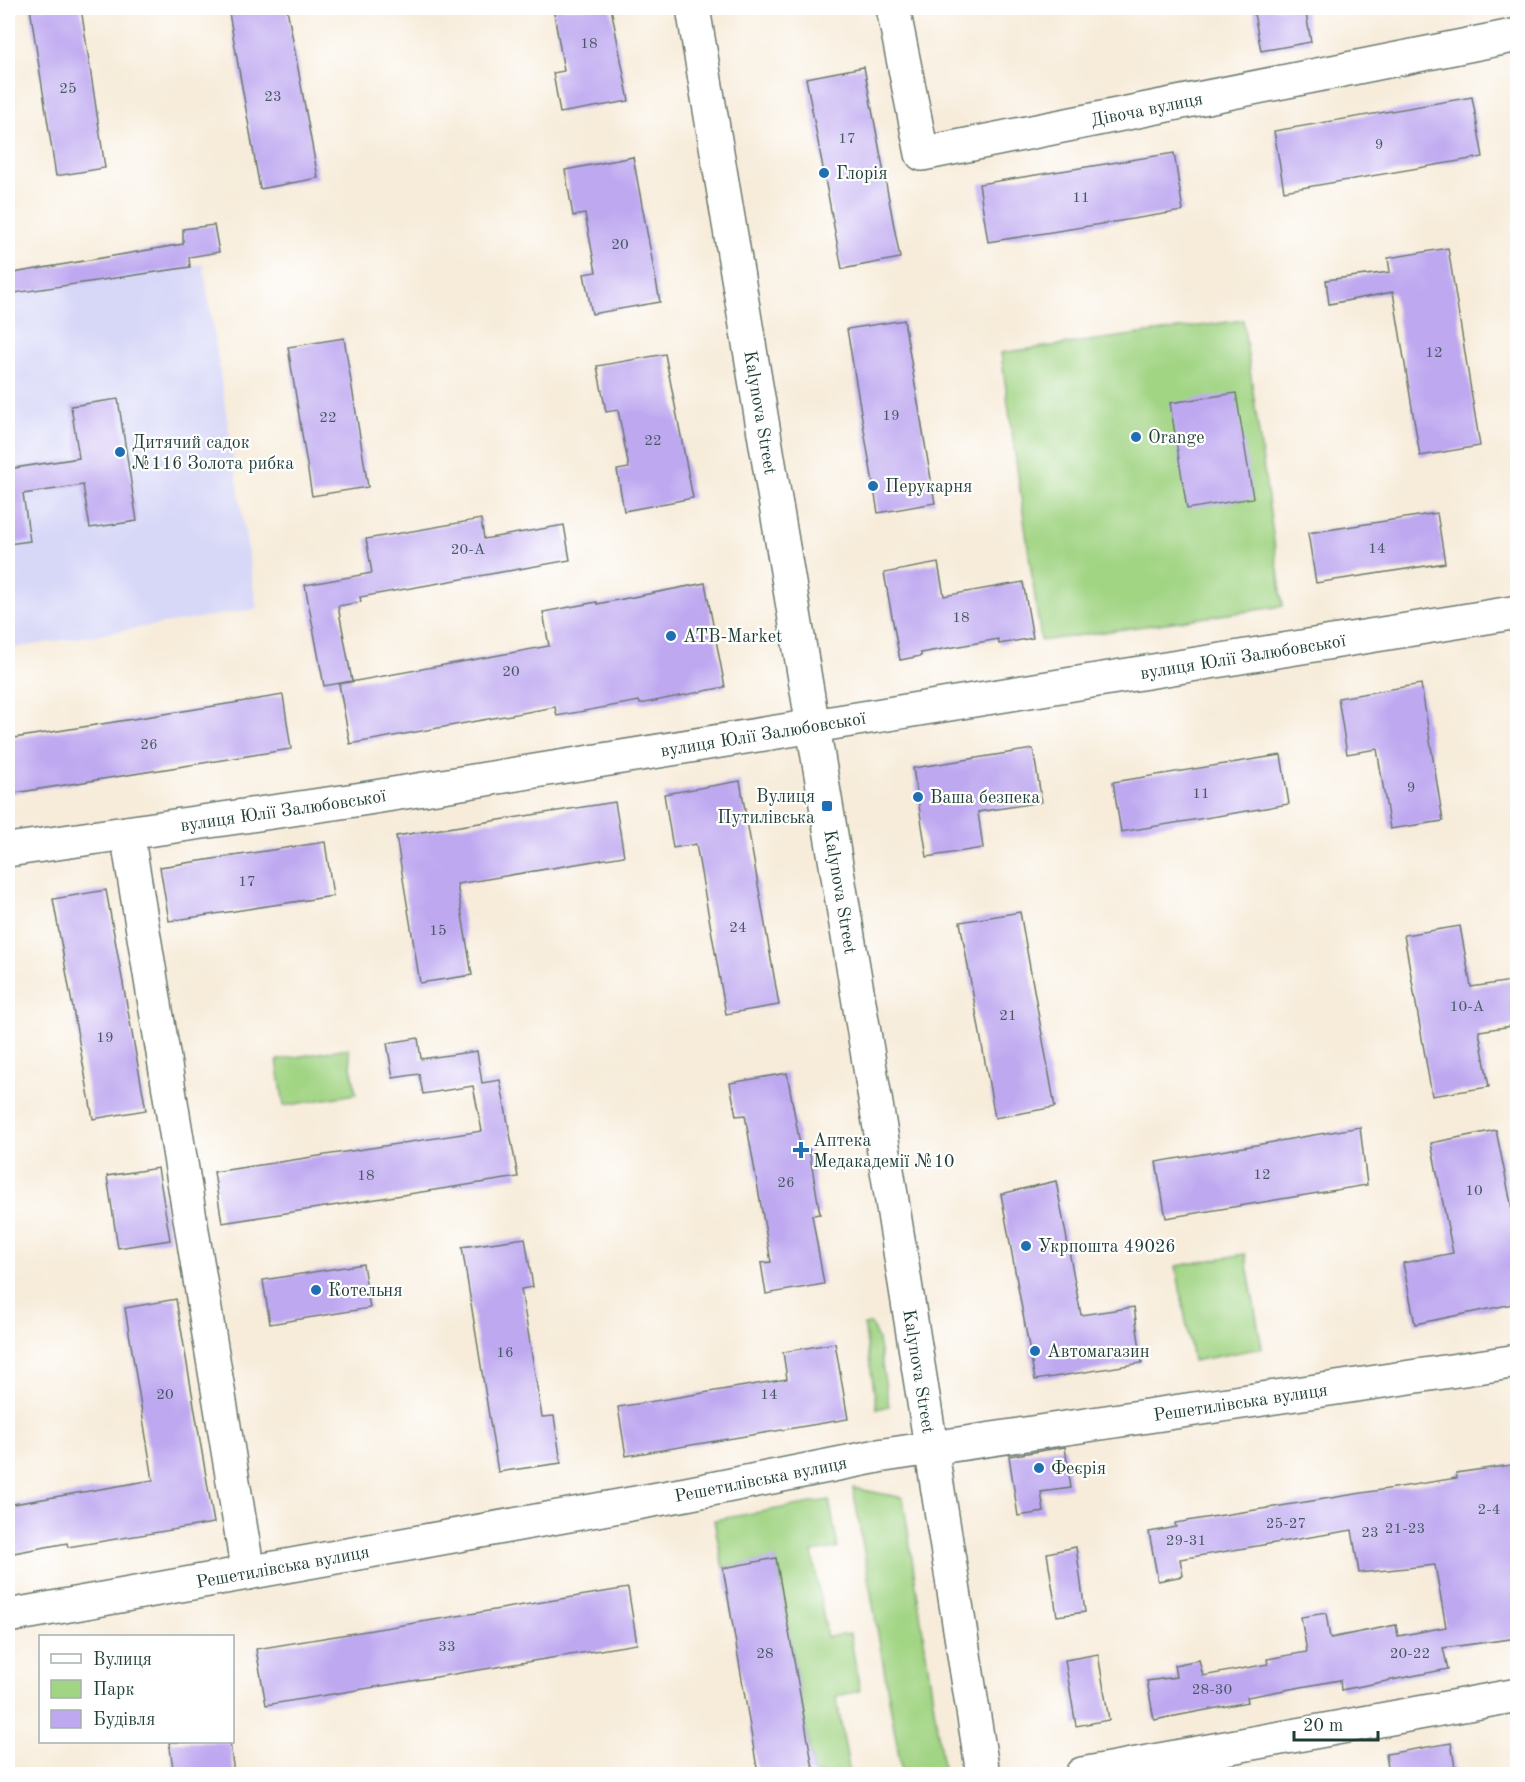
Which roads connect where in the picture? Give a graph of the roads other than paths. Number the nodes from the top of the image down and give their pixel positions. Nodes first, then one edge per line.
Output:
1 (693, 8) edge
2 (893, 8) edge
3 (1518, 35) edge
4 (1518, 612) edge
5 (813, 726) junction
6 (127, 833) junction
7 (8, 850) edge
8 (1518, 1361) edge
9 (932, 1447) junction
10 (248, 1573) junction
11 (8, 1616) edge
12 (1518, 1695) edge
13 (983, 1774) edge
14 (1082, 1774) edge

1 - 5 street, Kalynova Street
2 - 3 street, Дівоча вулиця
4 - 5 street, вулиця Юлії Залюбовської
5 - 6 street, вулиця Юлії Залюбовської
5 - 9 street, Kalynova Street
6 - 7 street, вулиця Юлії Залюбовської
6 - 10 street
8 - 9 street, Решетилівська вулиця
9 - 10 street, Решетилівська вулиця
9 - 13 street, Kalynova Street
10 - 11 street, Решетилівська вулиця
12 - 14 street

